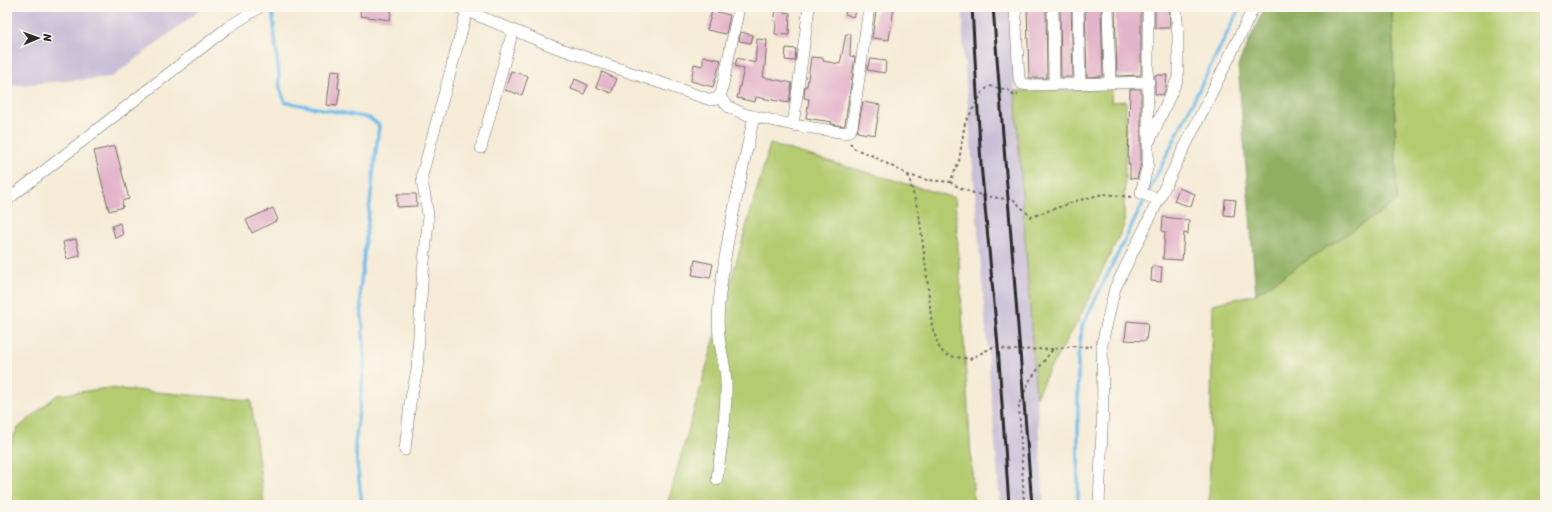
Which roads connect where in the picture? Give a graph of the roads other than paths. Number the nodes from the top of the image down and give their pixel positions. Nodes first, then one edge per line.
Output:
1 (260, 7) edge
2 (739, 7) edge
3 (809, 7) edge
4 (869, 7) edge
5 (1015, 7) edge
6 (1053, 7) edge
7 (1078, 7) edge
8 (1108, 7) edge
9 (1148, 7) edge
10 (1176, 7) edge
11 (1254, 7) edge
12 (462, 9) edge
13 (513, 30) junction
14 (1149, 82) junction
15 (1080, 83) junction
16 (1110, 83) junction
17 (1054, 84) junction
18 (718, 97) junction
19 (754, 116) junction
20 (793, 125) junction
21 (1148, 144) junction
22 (481, 148) dead end
23 (7, 200) edge
24 (1159, 200) junction
25 (405, 450) dead end
26 (717, 479) dead end
27 (1099, 505) edge

1 - 23 street
2 - 18 street
3 - 20 street
4 - 20 street
5 - 17 street
6 - 17 street
7 - 15 street
8 - 16 street
9 - 14 street
10 - 21 street
11 - 24 street
12 - 13 street
12 - 25 street
13 - 18 street
13 - 22 street
14 - 16 street
14 - 21 street
15 - 16 street
15 - 17 street
18 - 19 street
19 - 20 street
19 - 26 street
21 - 24 street
24 - 27 street

